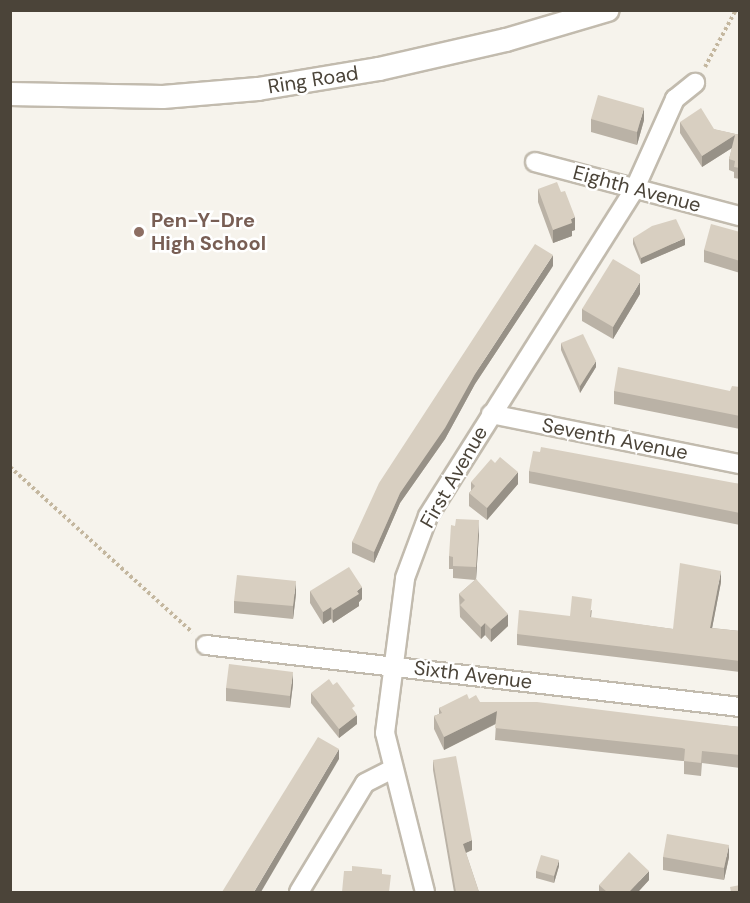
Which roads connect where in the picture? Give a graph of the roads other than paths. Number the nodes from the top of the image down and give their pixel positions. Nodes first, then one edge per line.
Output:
1 (608, 10) edge
2 (695, 83) road end
3 (10, 94) edge
4 (535, 162) dead end
5 (635, 189) junction
6 (740, 216) edge
7 (491, 414) junction
8 (740, 464) edge
9 (206, 645) road end
10 (392, 666) junction
11 (740, 707) edge
12 (393, 768) junction
13 (299, 892) edge
14 (425, 892) edge

1 - 3 street, Ring Road
2 - 5 street, First Avenue
4 - 5 street, Eighth Avenue
5 - 6 street, Eighth Avenue
5 - 7 street, First Avenue
7 - 8 street, Seventh Avenue
7 - 10 street, First Avenue
9 - 10 street, Sixth Avenue
10 - 11 street, Sixth Avenue
10 - 12 street, First Avenue
12 - 13 street
12 - 14 street, First Avenue

